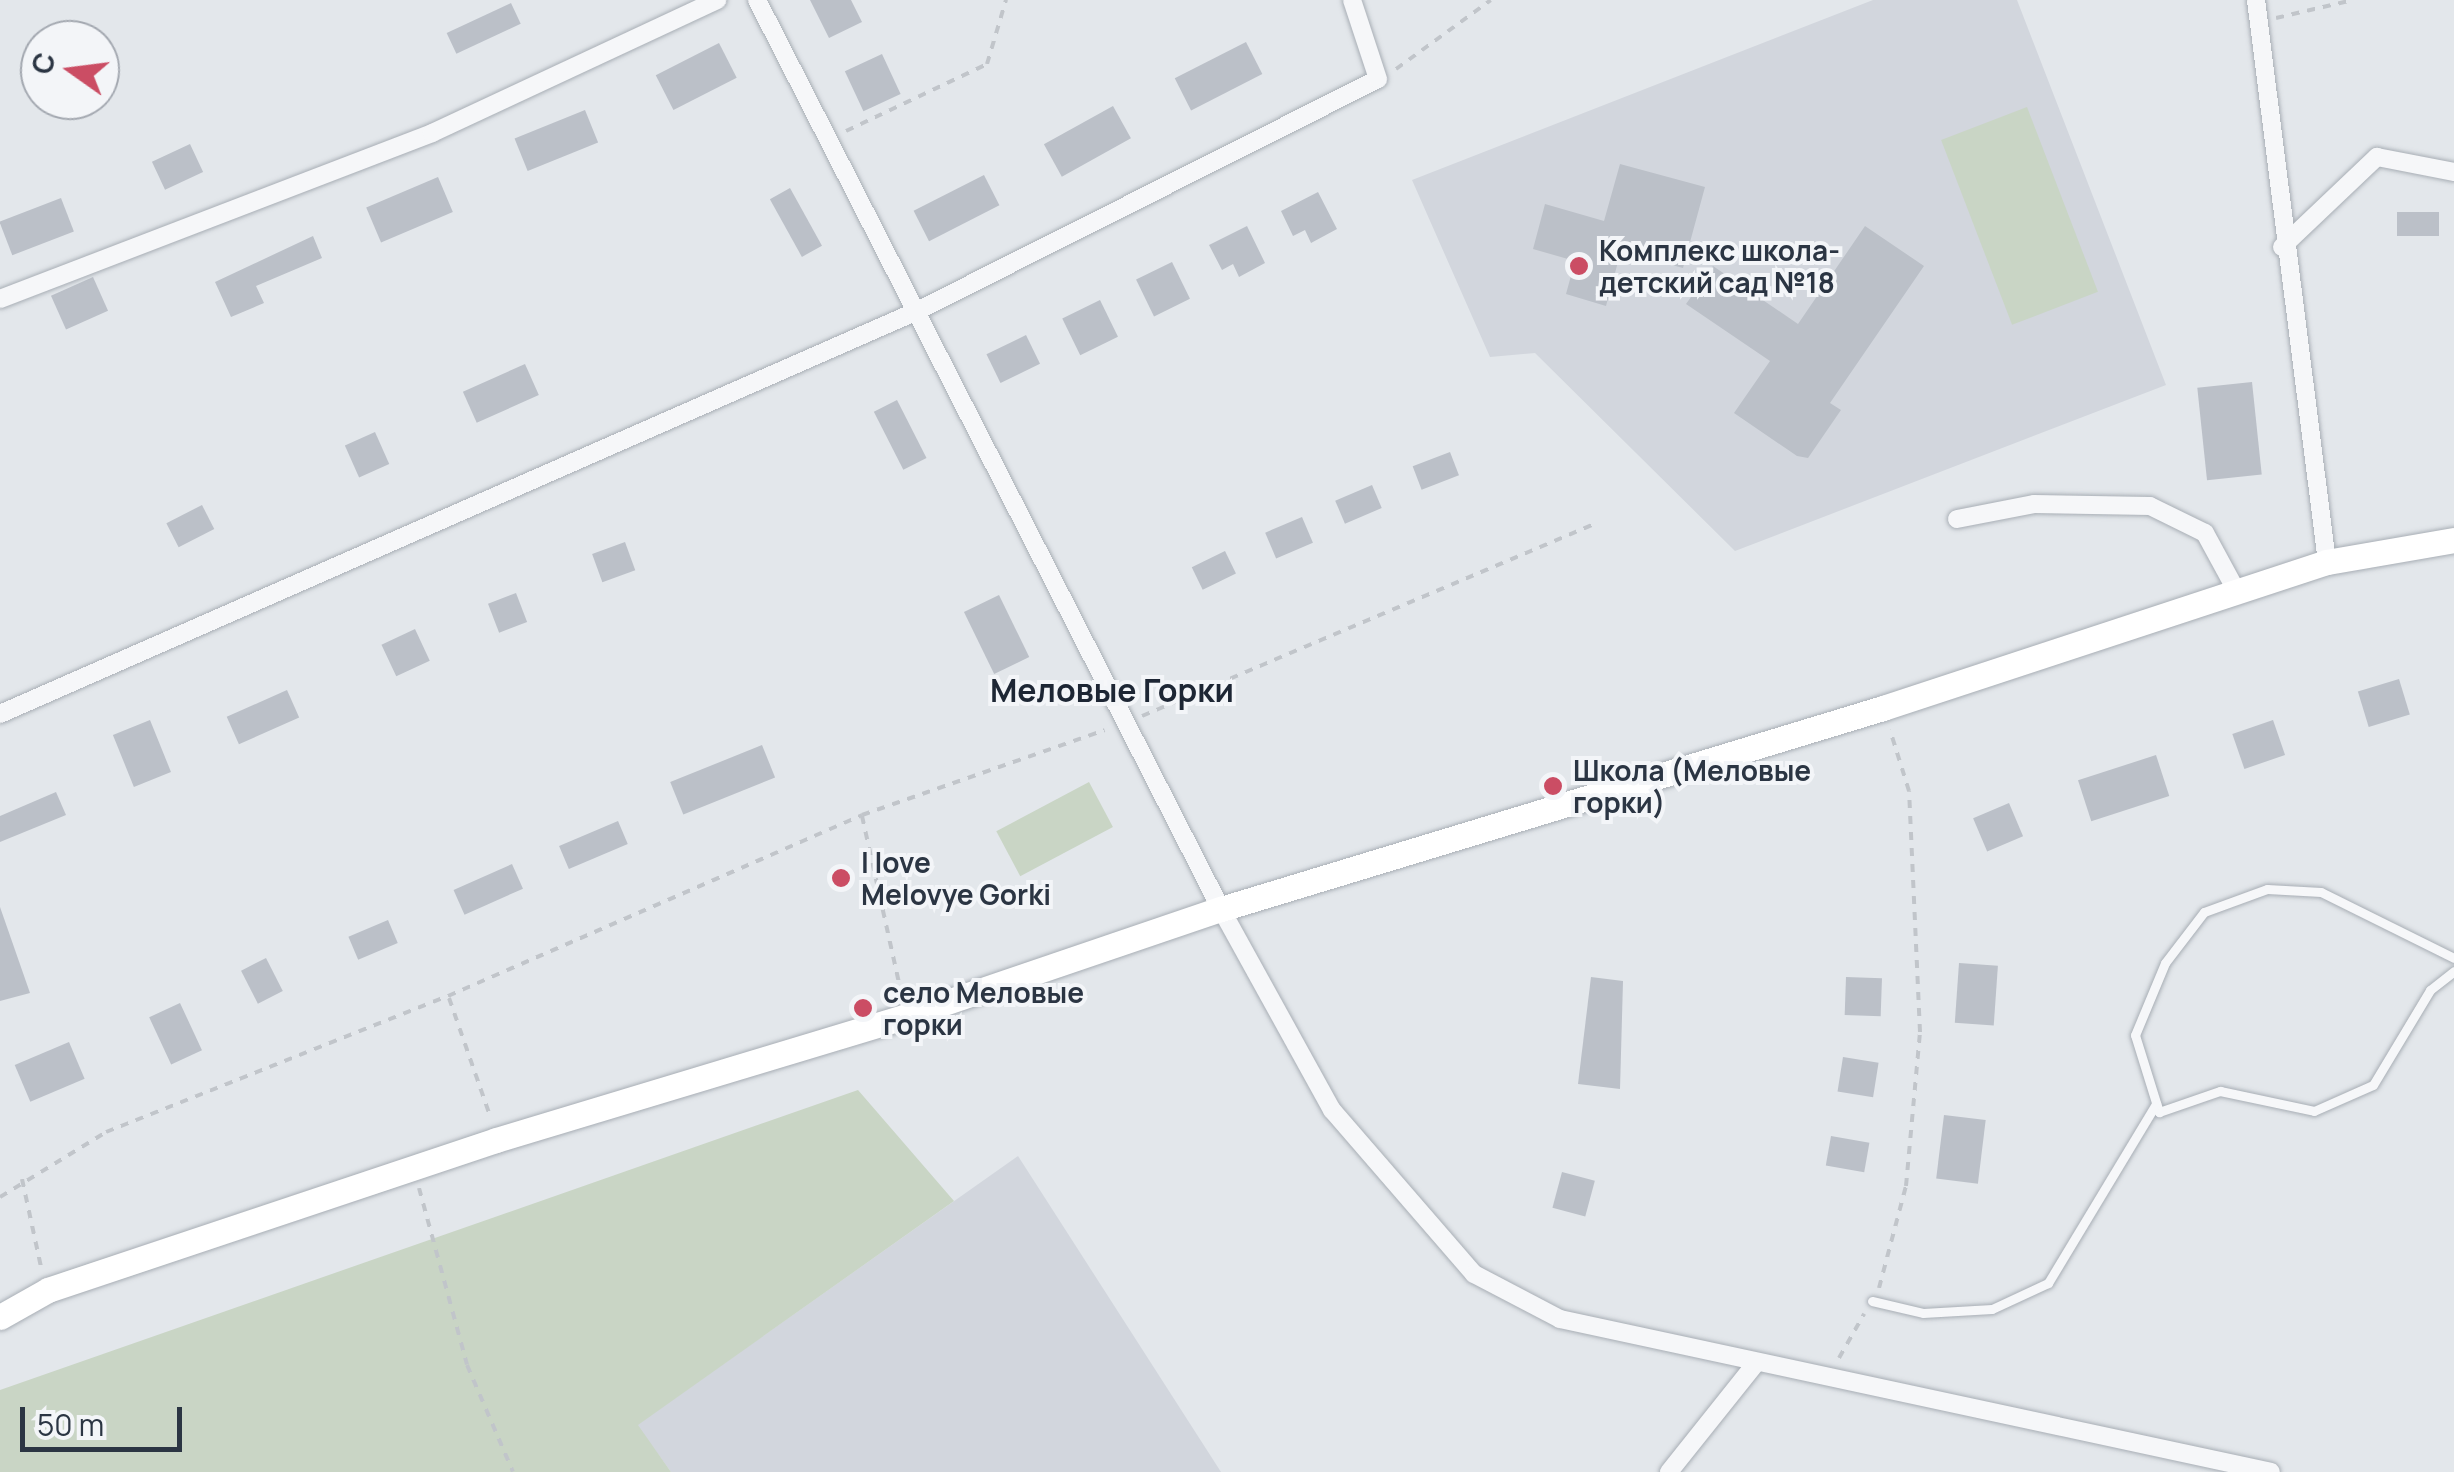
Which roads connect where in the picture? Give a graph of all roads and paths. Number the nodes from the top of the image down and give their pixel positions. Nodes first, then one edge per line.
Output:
1 (717, 0) edge
2 (758, 0) edge
3 (1006, 0) edge
4 (1352, 0) edge
5 (1492, 0) edge
6 (2256, 0) edge
7 (2353, 0) edge
8 (2256, 23) junction
9 (1378, 79) junction
10 (828, 140) junction
11 (2454, 172) edge
12 (2282, 248) junction
13 (0, 299) edge
14 (914, 312) junction
15 (1957, 519) dead end
16 (1594, 524) dead end
17 (2454, 540) edge
18 (2327, 562) junction
19 (2237, 592) junction
20 (1884, 708) junction
21 (0, 714) edge
22 (1130, 721) junction
23 (862, 815) junction
24 (1221, 909) junction
25 (2454, 958) edge
26 (2454, 971) edge
27 (448, 996) junction
28 (906, 1016) junction
29 (2156, 1104) junction
30 (496, 1140) junction
31 (413, 1168) junction
32 (22, 1179) junction
33 (0, 1197) edge
34 (48, 1290) junction
35 (1872, 1302) junction
36 (0, 1317) edge
37 (1756, 1363) junction
38 (1827, 1380) junction
39 (514, 1472) edge
40 (1669, 1472) edge
41 (2270, 1472) edge

1 - 13 street
2 - 10 street
3 - 10 path
4 - 9 street
5 - 9 path
6 - 8 street
7 - 8 path
8 - 12 street
9 - 14 street
10 - 14 street
11 - 12 street
12 - 18 street
14 - 21 street
14 - 22 street
15 - 19 street
16 - 22 path
17 - 18 street
18 - 19 street
19 - 20 street
20 - 24 street
20 - 35 path
22 - 23 path
22 - 24 street
23 - 27 path
23 - 28 path
24 - 28 street
24 - 37 street
25 - 29 lane
26 - 29 lane
27 - 30 path
27 - 32 path
28 - 30 street
29 - 35 lane
30 - 31 street
31 - 34 street
31 - 39 path
32 - 33 path
32 - 34 path
34 - 36 street
35 - 38 path
37 - 38 street
37 - 40 street
38 - 41 street

